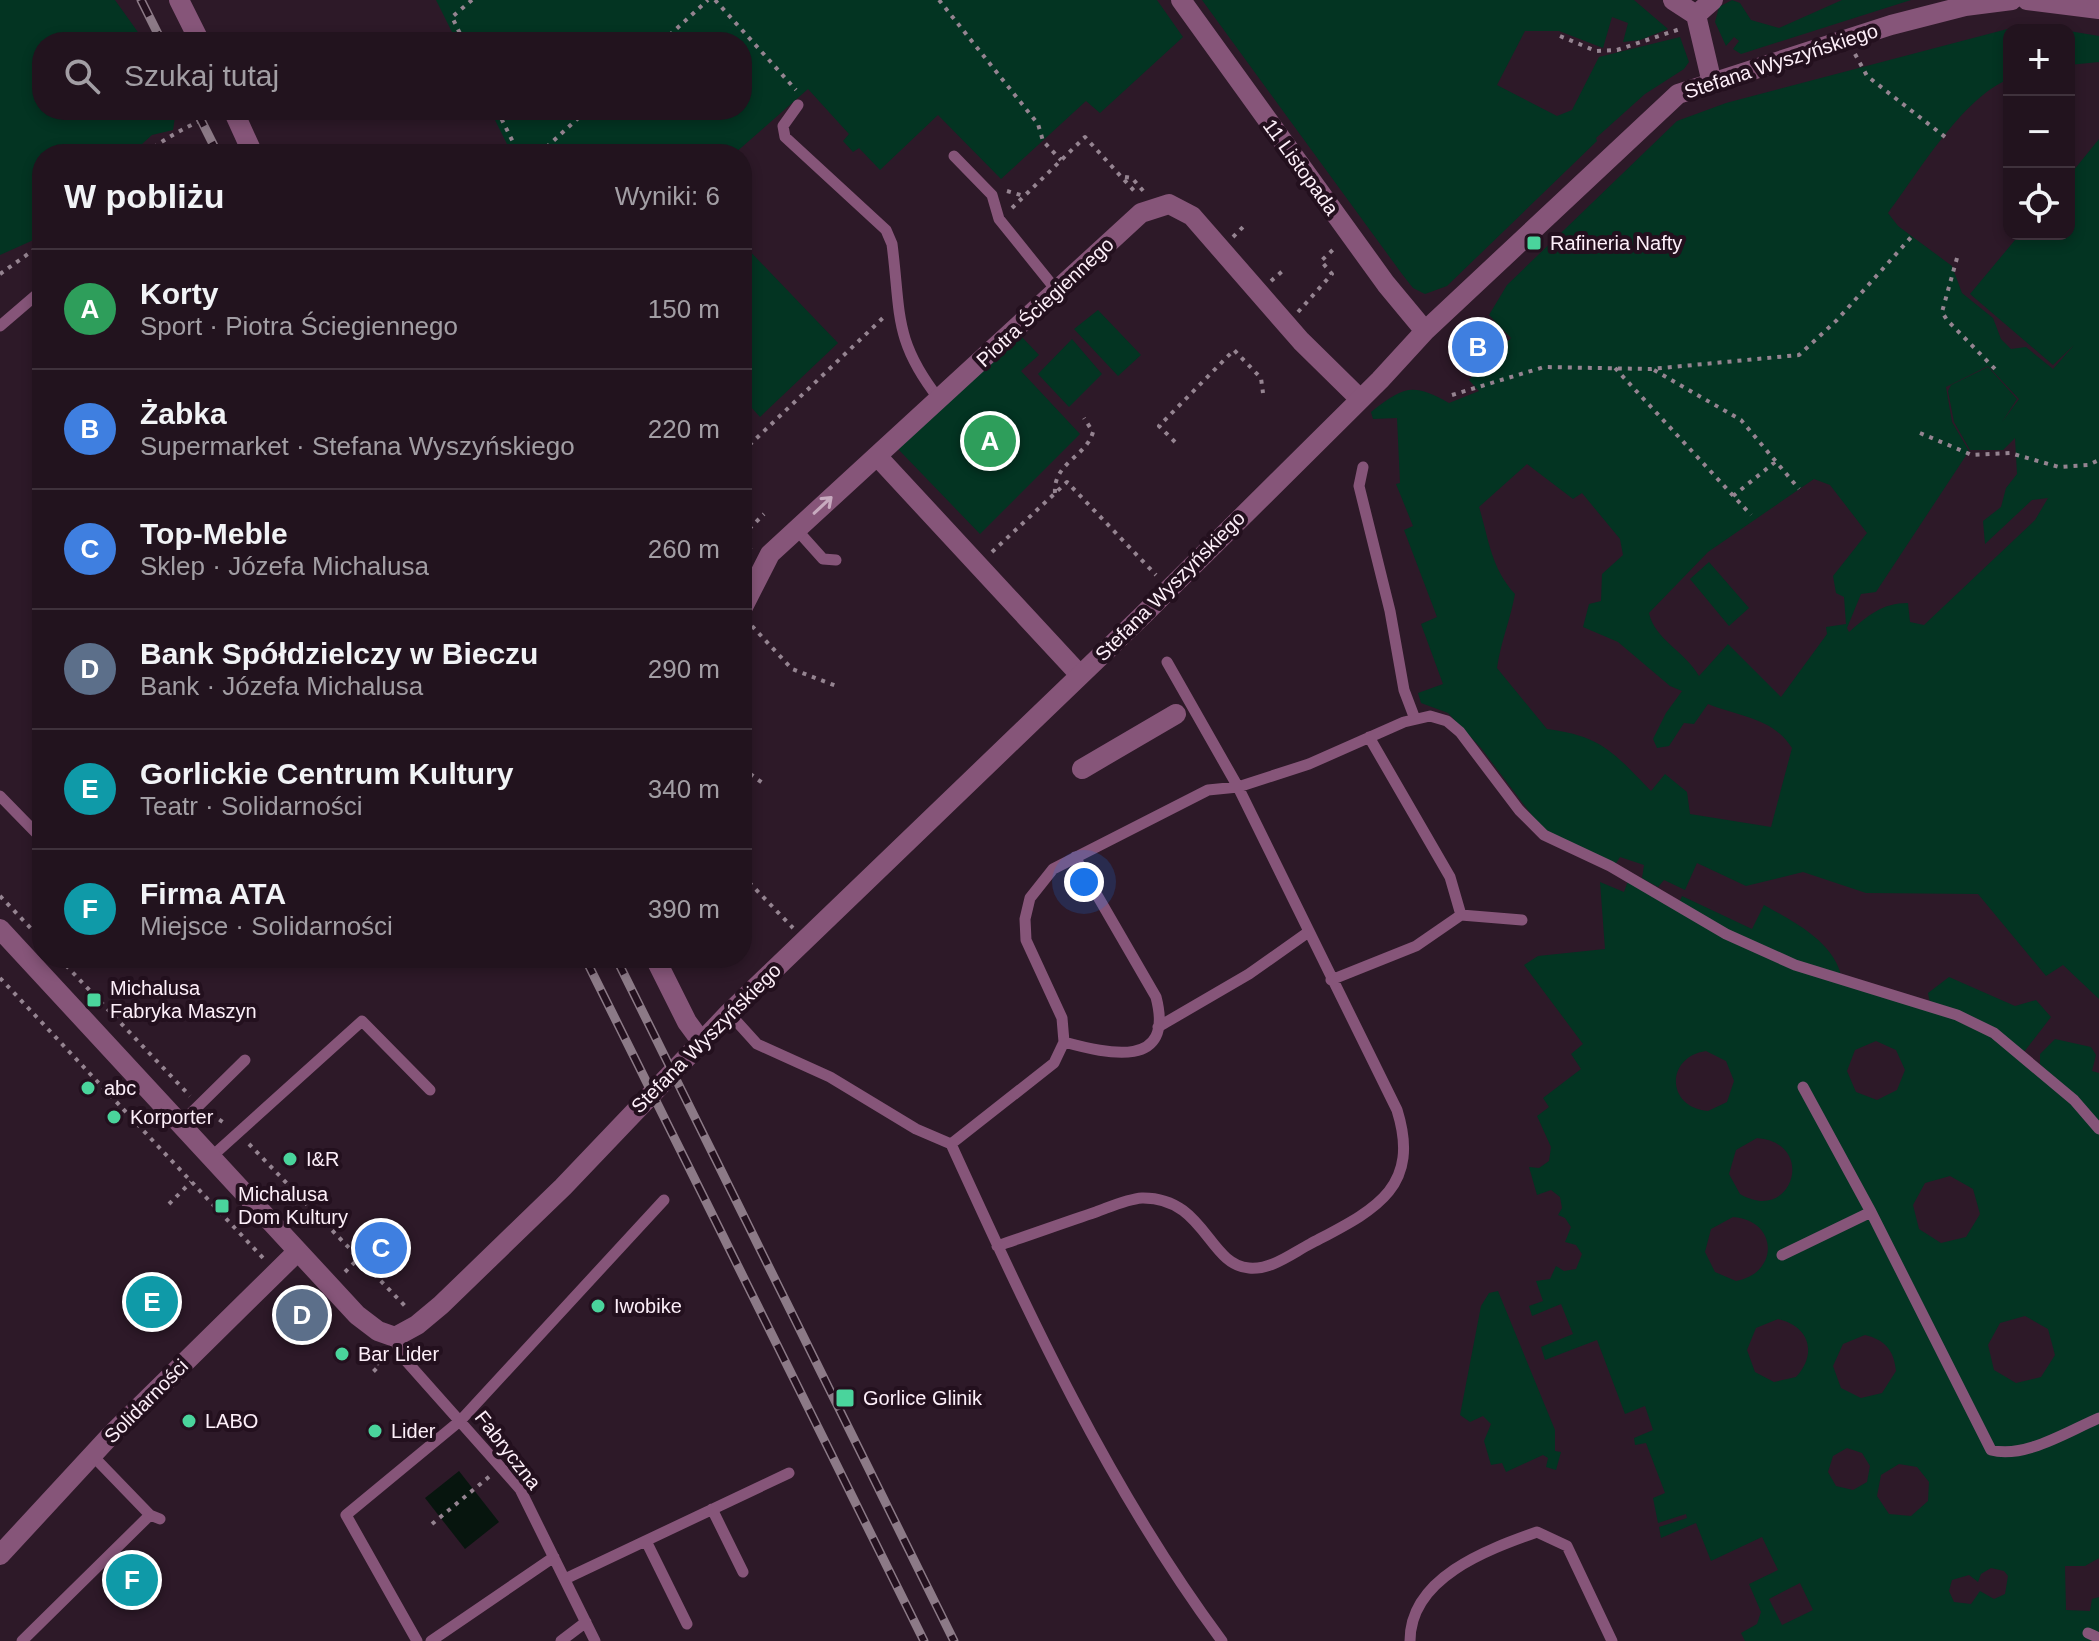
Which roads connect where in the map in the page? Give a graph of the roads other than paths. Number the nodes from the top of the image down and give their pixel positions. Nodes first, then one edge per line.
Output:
1 (179, 0) edge
2 (1181, 0) edge
3 (1673, 0) edge
4 (1713, 0) edge
5 (2012, 0) edge
6 (2027, 0) edge
7 (2099, 9) edge
8 (1697, 19) junction
9 (195, 32) edge
10 (1712, 83) junction
11 (796, 108) road end
12 (238, 120) edge
13 (248, 144) edge
14 (954, 156) dead end
15 (1057, 291) junction
16 (32, 299) edge
17 (0, 326) edge
18 (1425, 331) junction
19 (939, 399) junction
20 (1360, 399) junction
21 (877, 456) junction
22 (1363, 467) dead end
23 (797, 530) junction
24 (836, 560) dead end
25 (752, 591) edge
26 (1167, 662) dead end
27 (1080, 675) junction
28 (1184, 710) junction
29 (1415, 719) junction
30 (1369, 737) junction
31 (1082, 769) dead end
32 (1238, 787) junction
33 (0, 796) edge
34 (32, 829) edge
35 (1075, 857) junction
36 (1461, 915) junction
37 (1522, 920) dead end
38 (0, 929) edge
39 (1307, 933) junction
40 (32, 964) edge
41 (36, 968) edge
42 (660, 968) edge
43 (1331, 980) junction
44 (729, 1013) junction
45 (1158, 1027) junction
46 (701, 1041) junction
47 (1064, 1042) junction
48 (245, 1060) dead end
49 (1803, 1087) dead end
50 (430, 1090) dead end
51 (179, 1125) junction
52 (2099, 1129) edge
53 (951, 1144) junction
54 (209, 1159) junction
55 (664, 1200) dead end
56 (1871, 1212) junction
57 (997, 1246) junction
58 (297, 1252) junction
59 (1782, 1255) dead end
60 (395, 1337) junction
61 (2099, 1418) edge
62 (461, 1420) junction
63 (92, 1455) junction
64 (789, 1473) dead end
65 (712, 1509) junction
66 (646, 1541) junction
67 (0, 1555) edge
68 (554, 1557) junction
69 (743, 1572) dead end
70 (565, 1579) junction
71 (586, 1622) junction
72 (687, 1624) dead end
73 (435, 1640) edge
74 (22, 1641) edge
75 (417, 1641) edge
76 (561, 1641) edge
77 (595, 1641) edge
78 (1222, 1641) edge
79 (1410, 1641) edge
80 (1612, 1641) edge

1 - 9 street
2 - 18 street, 11 Listopada
3 - 8 street
4 - 8 street
5 - 10 street, Stefana Wyszyńskiego
6 - 7 street
8 - 10 street
10 - 18 street, Stefana Wyszyńskiego
11 - 19 lane
12 - 13 street
14 - 15 lane
15 - 19 street, Piotra Ściegiennego
15 - 20 street, Piotra Ściegiennego
16 - 17 lane
18 - 20 street, Stefana Wyszyńskiego
19 - 21 street, Piotra Ściegiennego
20 - 27 street, Stefana Wyszyńskiego
23 -> 21 street, Piotra Ściegiennego
21 - 27 street
22 - 29 lane
23 - 24 lane
23 - 25 street, Piotra Ściegiennego
26 - 28 lane
27 - 44 street, Stefana Wyszyńskiego
28 - 31 street
28 - 32 lane
29 - 30 lane
29 - 52 lane
30 - 32 lane
30 - 36 lane
32 - 35 lane
32 - 39 lane
33 - 34 lane
35 - 45 lane
35 - 47 lane
36 - 37 lane
36 - 43 lane
38 - 40 street
39 - 43 lane
39 - 45 lane
41 - 51 street
42 - 46 street
43 - 57 lane
44 - 46 street, Stefana Wyszyńskiego
44 - 53 lane
45 - 47 lane
46 - 60 street, Stefana Wyszyńskiego
47 - 53 lane
48 - 51 lane
49 - 56 lane
50 - 54 lane
51 - 54 street
53 - 57 lane
54 - 58 street
55 - 62 lane
56 - 59 lane
56 - 61 lane
57 - 78 lane
58 - 60 street
58 - 63 street, Solidarności
60 - 62 lane, Fabryczna
62 - 68 lane, Fabryczna
62 - 75 lane
63 - 67 street, Solidarności
63 - 74 lane
64 - 65 lane
65 - 66 lane
65 - 69 lane
66 - 70 lane
66 - 72 lane
68 - 70 lane, Fabryczna
68 - 73 lane
70 - 71 lane, Fabryczna
71 - 76 lane
71 - 77 lane, Fabryczna
79 - 80 lane

